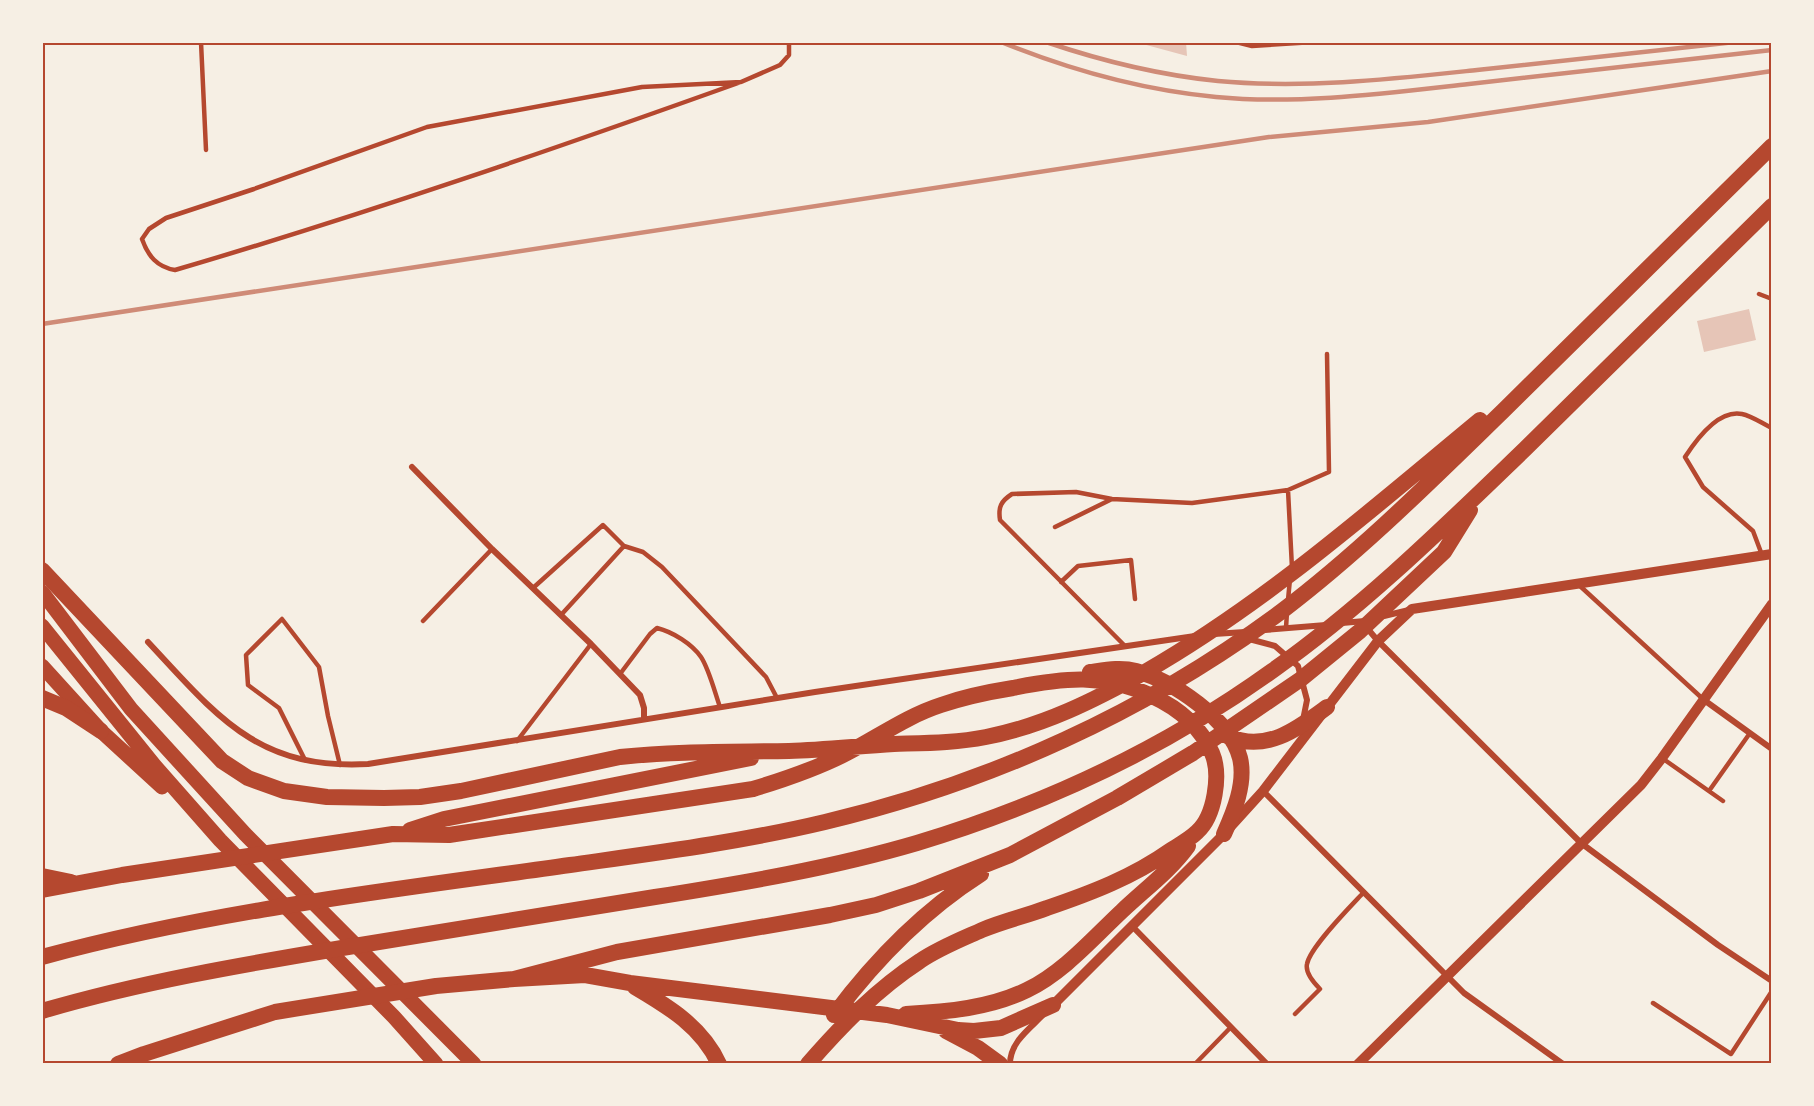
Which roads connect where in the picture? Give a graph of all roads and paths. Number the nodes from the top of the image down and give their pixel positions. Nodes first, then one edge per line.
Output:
1 (201, 42) edge
2 (789, 42) edge
3 (1236, 42) edge
4 (1307, 42) edge
5 (1314, 42) edge
6 (1259, 44) edge
7 (741, 82) junction
8 (1772, 146) edge
9 (206, 150) dead end
10 (1772, 206) edge
11 (1758, 294) dead end
12 (1772, 299) edge
13 (1570, 345) junction
14 (1327, 354) dead end
15 (1772, 428) edge
16 (412, 467) dead end
17 (1288, 490) junction
18 (1480, 493) junction
19 (1112, 499) junction
20 (1055, 527) dead end
21 (624, 546) junction
22 (492, 549) junction
23 (1767, 554) edge
24 (42, 570) edge
25 (1061, 582) junction
26 (1578, 584) junction
27 (533, 588) junction
28 (42, 592) edge
29 (1135, 599) dead end
30 (1772, 604) edge
31 (1412, 609) junction
32 (561, 615) junction
33 (423, 621) dead end
34 (1363, 622) junction
35 (42, 626) edge
36 (1286, 628) junction
37 (1228, 633) junction
38 (1378, 641) junction
39 (148, 642) dead end
40 (591, 644) junction
41 (1125, 646) junction
42 (42, 666) edge
43 (620, 674) junction
44 (1066, 679) junction
45 (42, 698) edge
46 (777, 698) junction
47 (1704, 700) junction
48 (720, 707) junction
49 (1327, 707) junction
50 (644, 719) junction
51 (1301, 727) junction
52 (101, 730) junction
53 (1750, 734) junction
54 (1229, 737) junction
55 (517, 741) junction
56 (1772, 749) edge
57 (790, 751) junction
58 (1662, 758) junction
59 (305, 760) junction
60 (340, 765) junction
61 (1263, 791) junction
62 (1709, 791) junction
63 (1723, 801) dead end
64 (1198, 831) junction
65 (393, 834) junction
66 (1224, 834) junction
67 (220, 840) junction
68 (1581, 843) junction
69 (1010, 855) junction
70 (42, 876) edge
71 (74, 883) junction
72 (42, 890) edge
73 (1364, 892) junction
74 (1132, 926) junction
75 (42, 957) edge
76 (1446, 976) junction
77 (514, 979) junction
78 (1772, 981) edge
79 (630, 983) junction
80 (1772, 991) edge
81 (1653, 1003) dead end
82 (1053, 1005) junction
83 (42, 1011) edge
84 (887, 1014) junction
85 (1295, 1014) dead end
86 (836, 1023) junction
87 (937, 1027) junction
88 (1232, 1027) junction
89 (118, 1064) edge
90 (436, 1064) edge
91 (474, 1064) edge
92 (718, 1064) edge
93 (803, 1064) edge
94 (808, 1064) edge
95 (1000, 1064) edge
96 (1010, 1064) edge
97 (1195, 1064) edge
98 (1267, 1064) edge
99 (1358, 1064) edge
100 (1563, 1064) edge

1 - 9 lane
2 - 7 lane
3 - 6 lane
4 - 5 lane
4 - 6 lane
7 - 7 lane
8 - 13 highway
10 - 18 highway
11 - 12 lane
13 - 57 highway
13 - 75 highway
14 - 17 lane
15 - 23 lane
16 - 22 street
17 - 19 lane
17 - 36 lane
18 - 69 highway
18 - 83 highway
19 - 20 lane
19 - 25 lane
21 - 27 lane
21 - 32 lane
21 - 46 lane
22 - 27 street
22 - 33 lane
23 - 26 street
24 - 57 highway
25 - 29 lane
25 - 41 lane
26 - 31 street
26 - 47 lane
27 - 32 street
28 - 91 main road
30 - 47 street
31 - 34 street
31 - 38 street
32 - 40 street
34 - 36 street
34 - 38 street
35 - 67 main road
36 - 37 street
37 - 41 street
37 - 51 street
38 - 49 street
38 - 68 street
39 - 59 street
40 - 43 street
40 - 55 lane
41 - 46 street
42 - 52 main road
43 - 48 lane
43 - 50 street
44 - 54 highway
44 - 64 highway
44 - 65 highway
45 - 52 highway
46 - 48 street
47 - 53 street
47 - 58 street
48 - 50 street
49 - 51 highway
49 - 61 street
50 - 55 street
51 - 54 highway
52 - 67 main road
53 - 56 street
53 - 62 lane
54 - 66 highway
55 - 60 street
57 - 65 highway
58 - 62 lane
58 - 68 street
59 - 60 street
59 - 60 lane
61 - 66 street
61 - 73 street
62 - 63 lane
64 - 84 highway
64 - 86 highway
65 - 71 highway
66 - 74 street
67 - 90 main road
68 - 76 street
68 - 78 street
69 - 77 highway
69 - 86 highway
70 - 71 highway
71 - 72 highway
73 - 76 street
73 - 85 lane
74 - 82 street
74 - 88 street
76 - 99 street
76 - 100 street
77 - 79 highway
77 - 89 highway
79 - 84 highway
79 - 92 highway
80 - 81 lane
82 - 87 highway
82 - 96 street
84 - 87 highway
86 - 93 highway
86 - 94 highway
87 - 95 highway
88 - 97 lane
88 - 98 street

